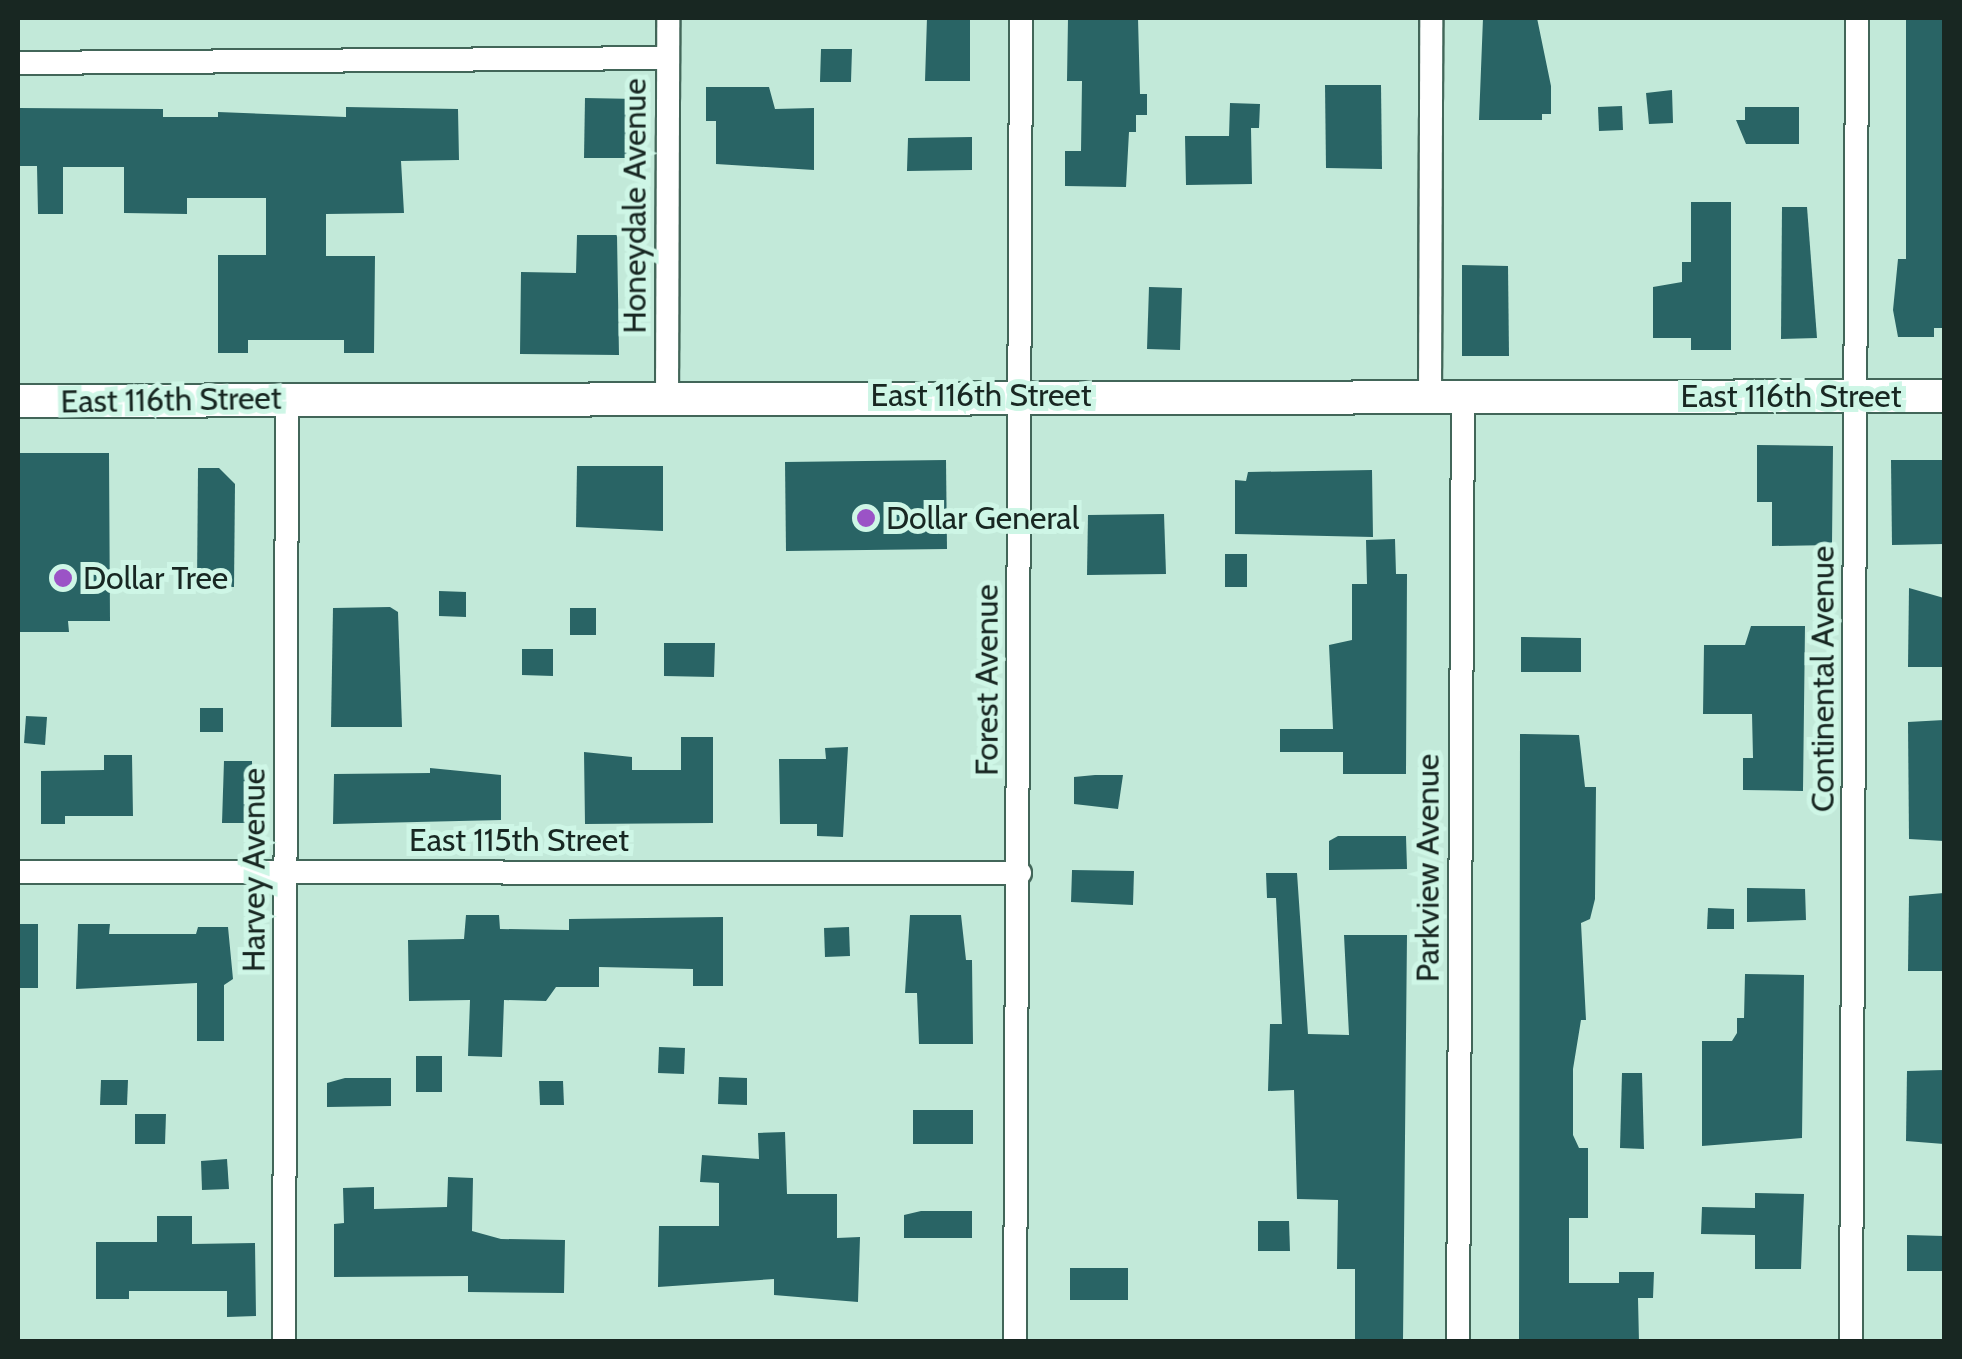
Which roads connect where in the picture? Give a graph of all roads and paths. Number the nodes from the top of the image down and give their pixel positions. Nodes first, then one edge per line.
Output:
1 (668, 18) edge
2 (1022, 18) edge
3 (1431, 18) edge
4 (1857, 18) edge
5 (667, 58) junction
6 (18, 63) edge
7 (667, 395) junction
8 (1020, 395) junction
9 (1447, 395) junction
10 (1857, 395) junction
11 (1944, 396) edge
12 (287, 398) junction
13 (18, 402) edge
14 (18, 872) edge
15 (287, 872) junction
16 (1020, 873) junction
17 (284, 1342) edge
18 (1015, 1342) edge
19 (1458, 1342) edge
20 (1851, 1342) edge

1 - 5 street, Honeydale Avenue
2 - 8 street, Forest Avenue
3 - 9 street, Parkview Avenue
4 - 10 street, Continental Avenue
5 - 6 street
5 - 7 street, Honeydale Avenue
7 - 8 main road, East 116th Street
7 - 12 main road, East 116th Street
8 - 9 main road, East 116th Street
8 - 16 street, Forest Avenue
9 - 10 main road, East 116th Street
9 - 19 street, Parkview Avenue
10 - 11 main road, East 116th Street
10 - 20 street, Continental Avenue
12 - 13 main road, East 116th Street
12 - 15 street, Harvey Avenue
14 - 15 street, East 115th Street
15 - 16 street, East 115th Street
15 - 17 street, Harvey Avenue
16 - 18 street, Forest Avenue

